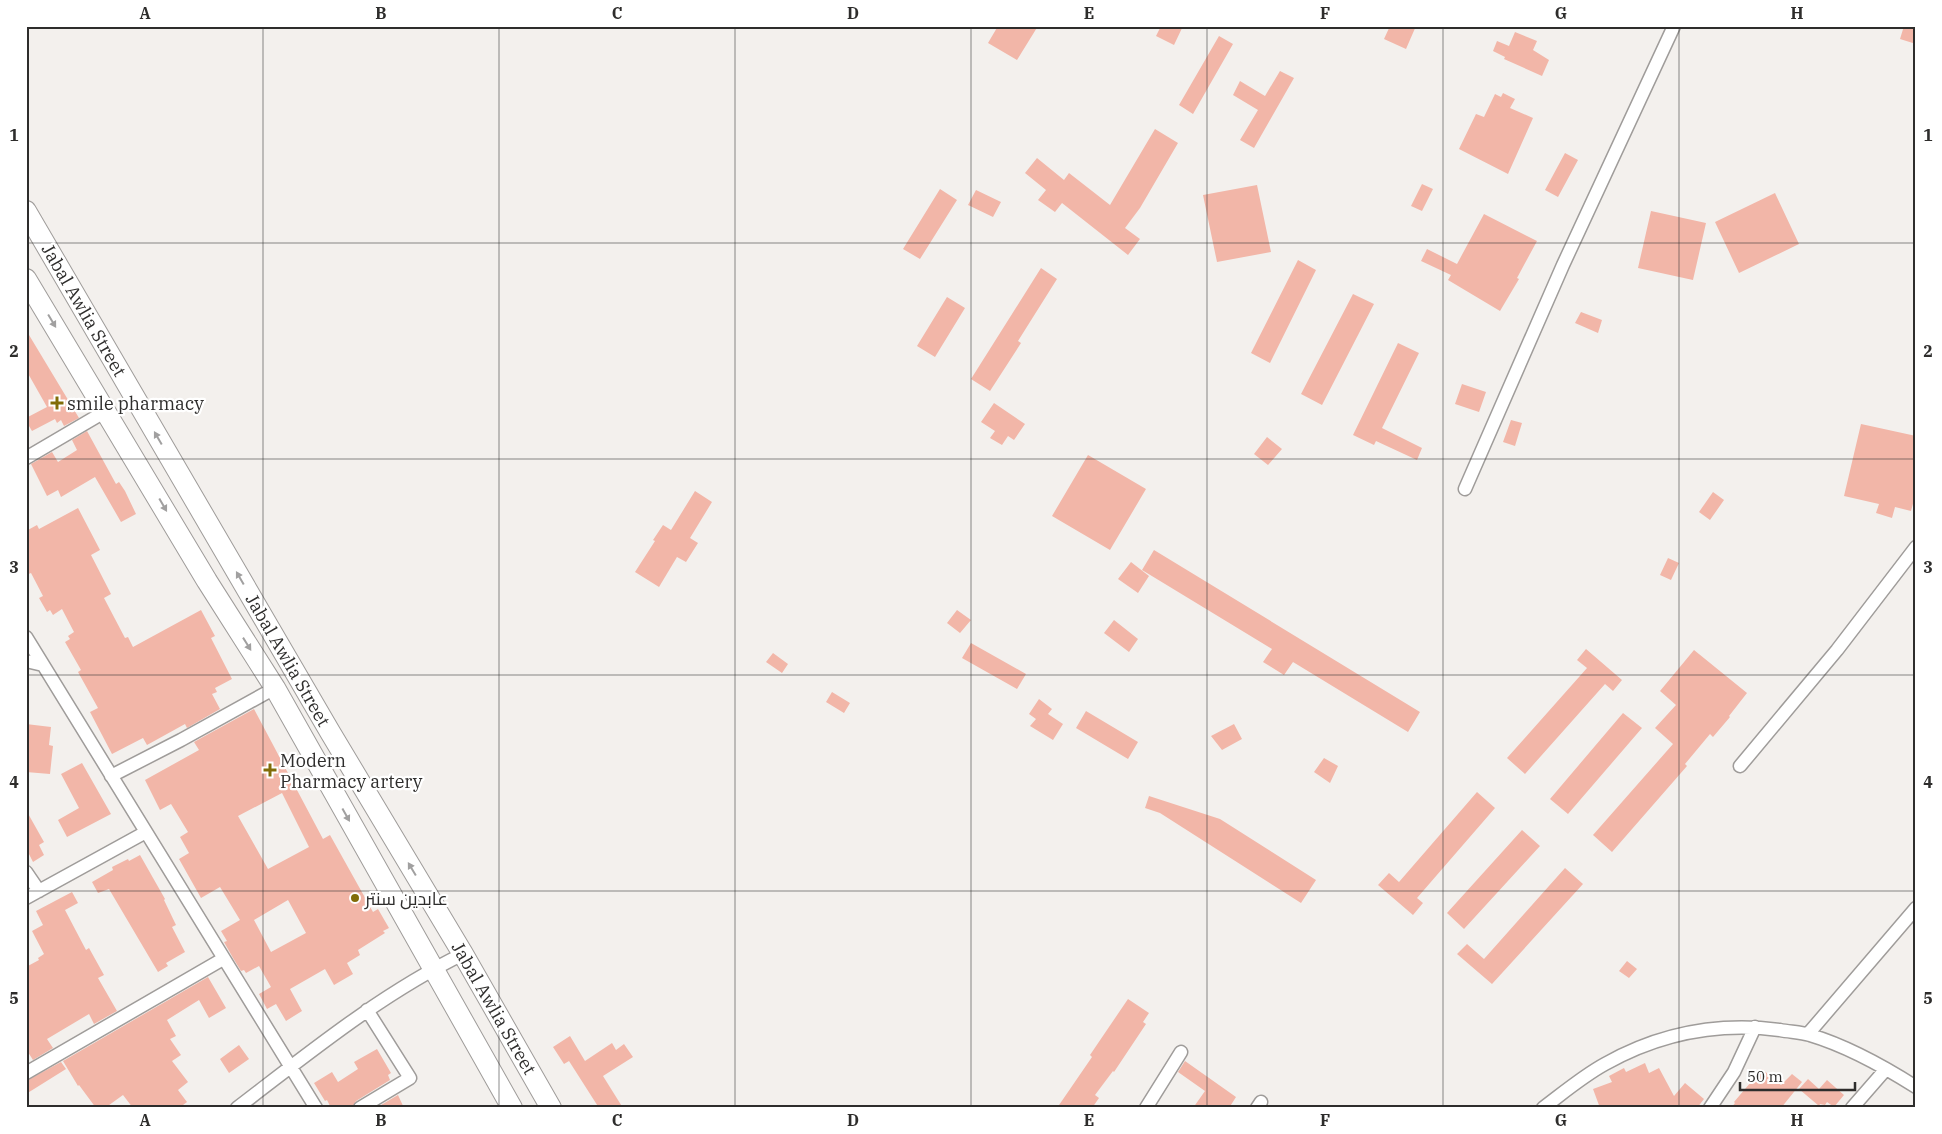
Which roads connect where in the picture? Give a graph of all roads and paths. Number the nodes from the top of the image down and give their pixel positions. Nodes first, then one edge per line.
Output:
1 (1674, 26) edge
2 (26, 211) edge
3 (26, 279) edge
4 (106, 411) junction
5 (26, 458) edge
6 (1465, 489) dead end
7 (1916, 547) edge
8 (26, 637) edge
9 (26, 661) edge
10 (43, 665) junction
11 (274, 688) junction
12 (1740, 766) dead end
13 (111, 776) junction
14 (146, 832) junction
15 (26, 872) edge
16 (39, 891) junction
17 (26, 898) edge
18 (1916, 908) edge
19 (463, 954) junction
20 (223, 959) junction
21 (433, 969) junction
22 (367, 1010) junction
23 (1755, 1027) junction
24 (1808, 1034) junction
25 (1181, 1052) dead end
26 (292, 1066) junction
27 (1886, 1069) junction
28 (26, 1073) edge
29 (1916, 1087) edge
30 (237, 1108) edge
31 (316, 1108) edge
32 (360, 1108) edge
33 (512, 1108) edge
34 (551, 1108) edge
35 (1146, 1108) edge
36 (1543, 1108) edge
37 (1710, 1108) edge
38 (1852, 1108) edge

1 - 6 street
19 -> 2 main road, Jabal Awlia Street
3 -> 4 main road, Jabal Awlia Street
4 - 5 street
4 -> 11 main road, Jabal Awlia Street
7 - 12 street
8 - 10 street
9 - 10 street
10 - 13 street
11 - 13 street
11 -> 21 main road, Jabal Awlia Street
13 - 14 street
14 - 16 street
14 - 20 street
15 - 16 street
16 - 17 street
18 - 24 street
19 - 21 street
19 - 34 main road, Jabal Awlia Street
20 - 26 street
20 - 28 street
21 - 22 street
21 - 33 main road, Jabal Awlia Street
22 - 26 street
22 - 32 street
23 - 24 street
23 - 36 street
23 - 37 street
24 - 27 street
25 - 35 street
26 - 30 street
26 - 31 street
27 - 29 street
27 - 38 street

